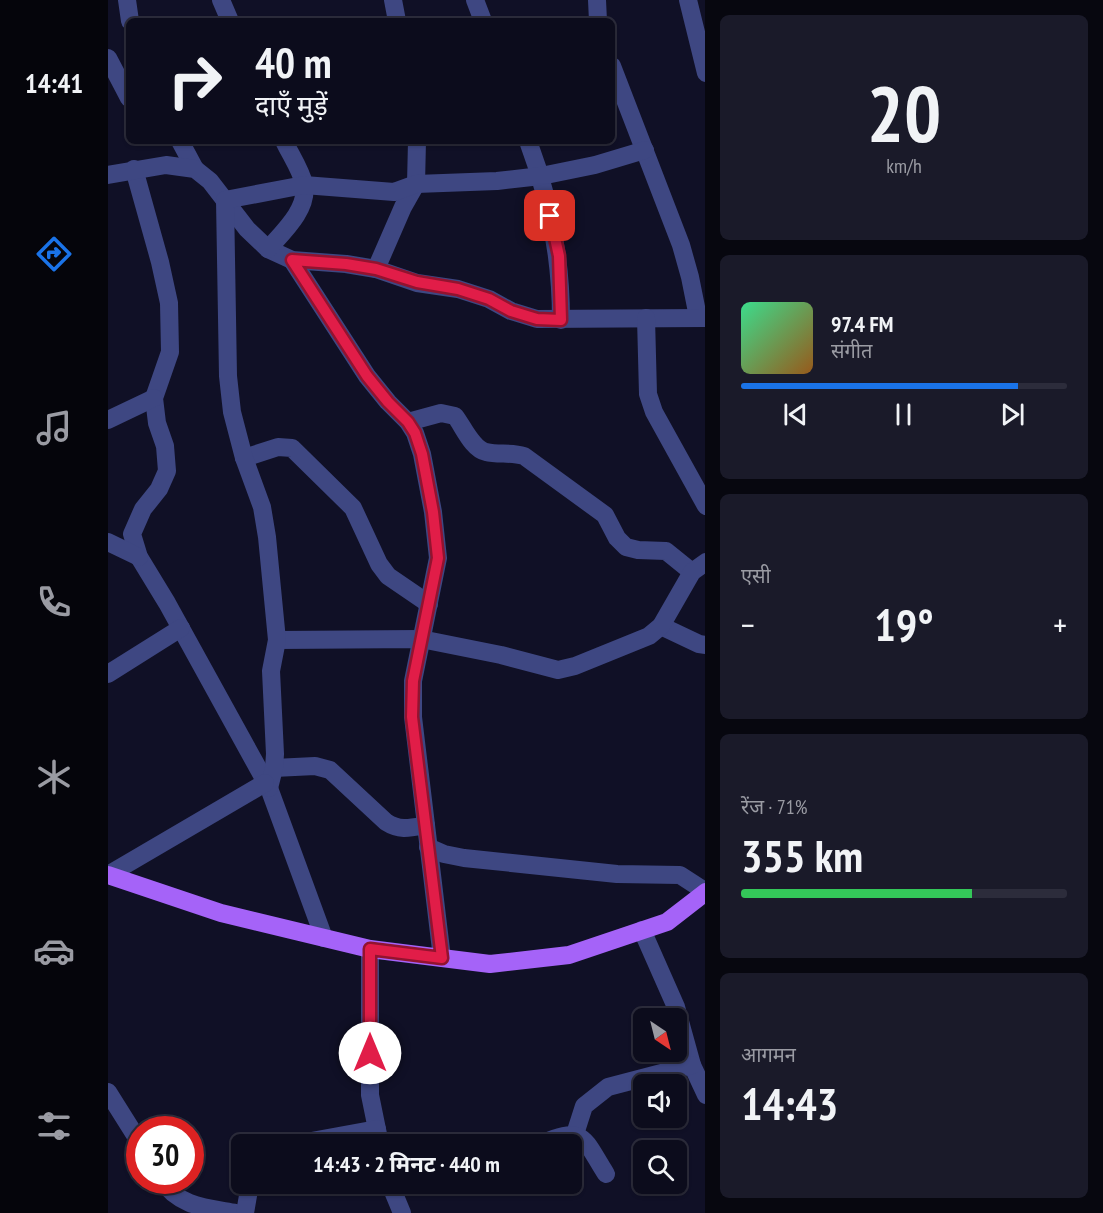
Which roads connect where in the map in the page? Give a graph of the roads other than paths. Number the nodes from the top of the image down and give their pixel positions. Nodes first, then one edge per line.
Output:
1 (127, 0) edge
2 (221, 0) edge
3 (393, 0) edge
4 (475, 0) edge
5 (597, 0) edge
6 (688, 0) edge
7 (130, 18) edge
8 (229, 18) edge
9 (397, 18) edge
10 (482, 18) edge
11 (598, 18) edge
12 (108, 58) edge
13 (705, 73) edge
14 (615, 74) edge
15 (126, 92) edge
16 (182, 144) edge
17 (285, 144) edge
18 (417, 144) edge
19 (529, 144) edge
20 (645, 150) junction
21 (134, 169) junction
22 (195, 169) junction
23 (108, 175) edge
24 (541, 176) junction
25 (416, 184) junction
26 (304, 185) junction
27 (225, 200) junction
28 (268, 249) junction
29 (292, 260) junction
30 (376, 269) junction
31 (646, 318) junction
32 (702, 318) edge
33 (561, 320) junction
34 (154, 398) junction
35 (108, 420) edge
36 (408, 422) junction
37 (244, 458) junction
38 (705, 507) edge
39 (108, 542) edge
40 (139, 557) junction
41 (699, 567) edge
42 (429, 604) junction
43 (662, 626) junction
44 (181, 628) junction
45 (421, 639) junction
46 (277, 640) junction
47 (705, 645) edge
48 (108, 674) edge
49 (269, 780) junction
50 (426, 825) junction
51 (428, 846) junction
52 (108, 875) edge
53 (705, 892) edge
54 (642, 930) junction
55 (324, 938) junction
56 (370, 949) junction
57 (442, 958) junction
58 (692, 1065) junction
59 (108, 1092) edge
60 (705, 1095) edge
61 (126, 1121) edge
62 (377, 1134) edge
63 (575, 1134) edge
64 (582, 1138) edge
65 (606, 1174) dead end
66 (175, 1194) edge
67 (248, 1194) edge
68 (394, 1194) edge
69 (236, 1213) edge
70 (245, 1213) edge
71 (402, 1213) edge

1 - 7 street
2 - 8 street
3 - 9 street
4 - 10 street
5 - 11 street
6 - 13 street
12 - 15 street
14 - 20 street
16 - 22 street
17 - 26 street
18 - 25 street
19 - 24 street
20 - 24 street
20 - 32 street
21 - 22 street
21 - 23 street
21 - 34 street
22 - 27 street
24 - 25 street
24 - 33 street
25 - 26 street
25 - 30 street
26 - 27 street
26 - 28 street
27 - 28 street
27 - 37 street
28 - 29 street
29 - 30 street
29 - 36 street
30 - 33 street
31 - 32 street
31 - 33 street
31 - 38 street
34 - 35 street
34 - 40 street
36 - 41 street
36 - 42 street
37 - 42 street
37 - 46 street
39 - 40 street
40 - 44 street
41 - 43 street
42 - 45 street
43 - 45 street
43 - 47 street
44 - 48 street
44 - 49 street
45 - 46 street
45 - 50 street
46 - 49 street
49 - 50 street
49 - 52 street
49 - 55 street
50 - 51 street
51 - 53 street
51 - 57 street
52 - 55 main road
53 - 54 main road
54 - 57 main road
54 - 58 street
55 - 56 main road
56 - 57 main road
56 - 62 street
58 - 60 street
58 - 63 street
59 - 61 street
64 - 65 street
66 - 69 street
67 - 70 street
68 - 71 street

